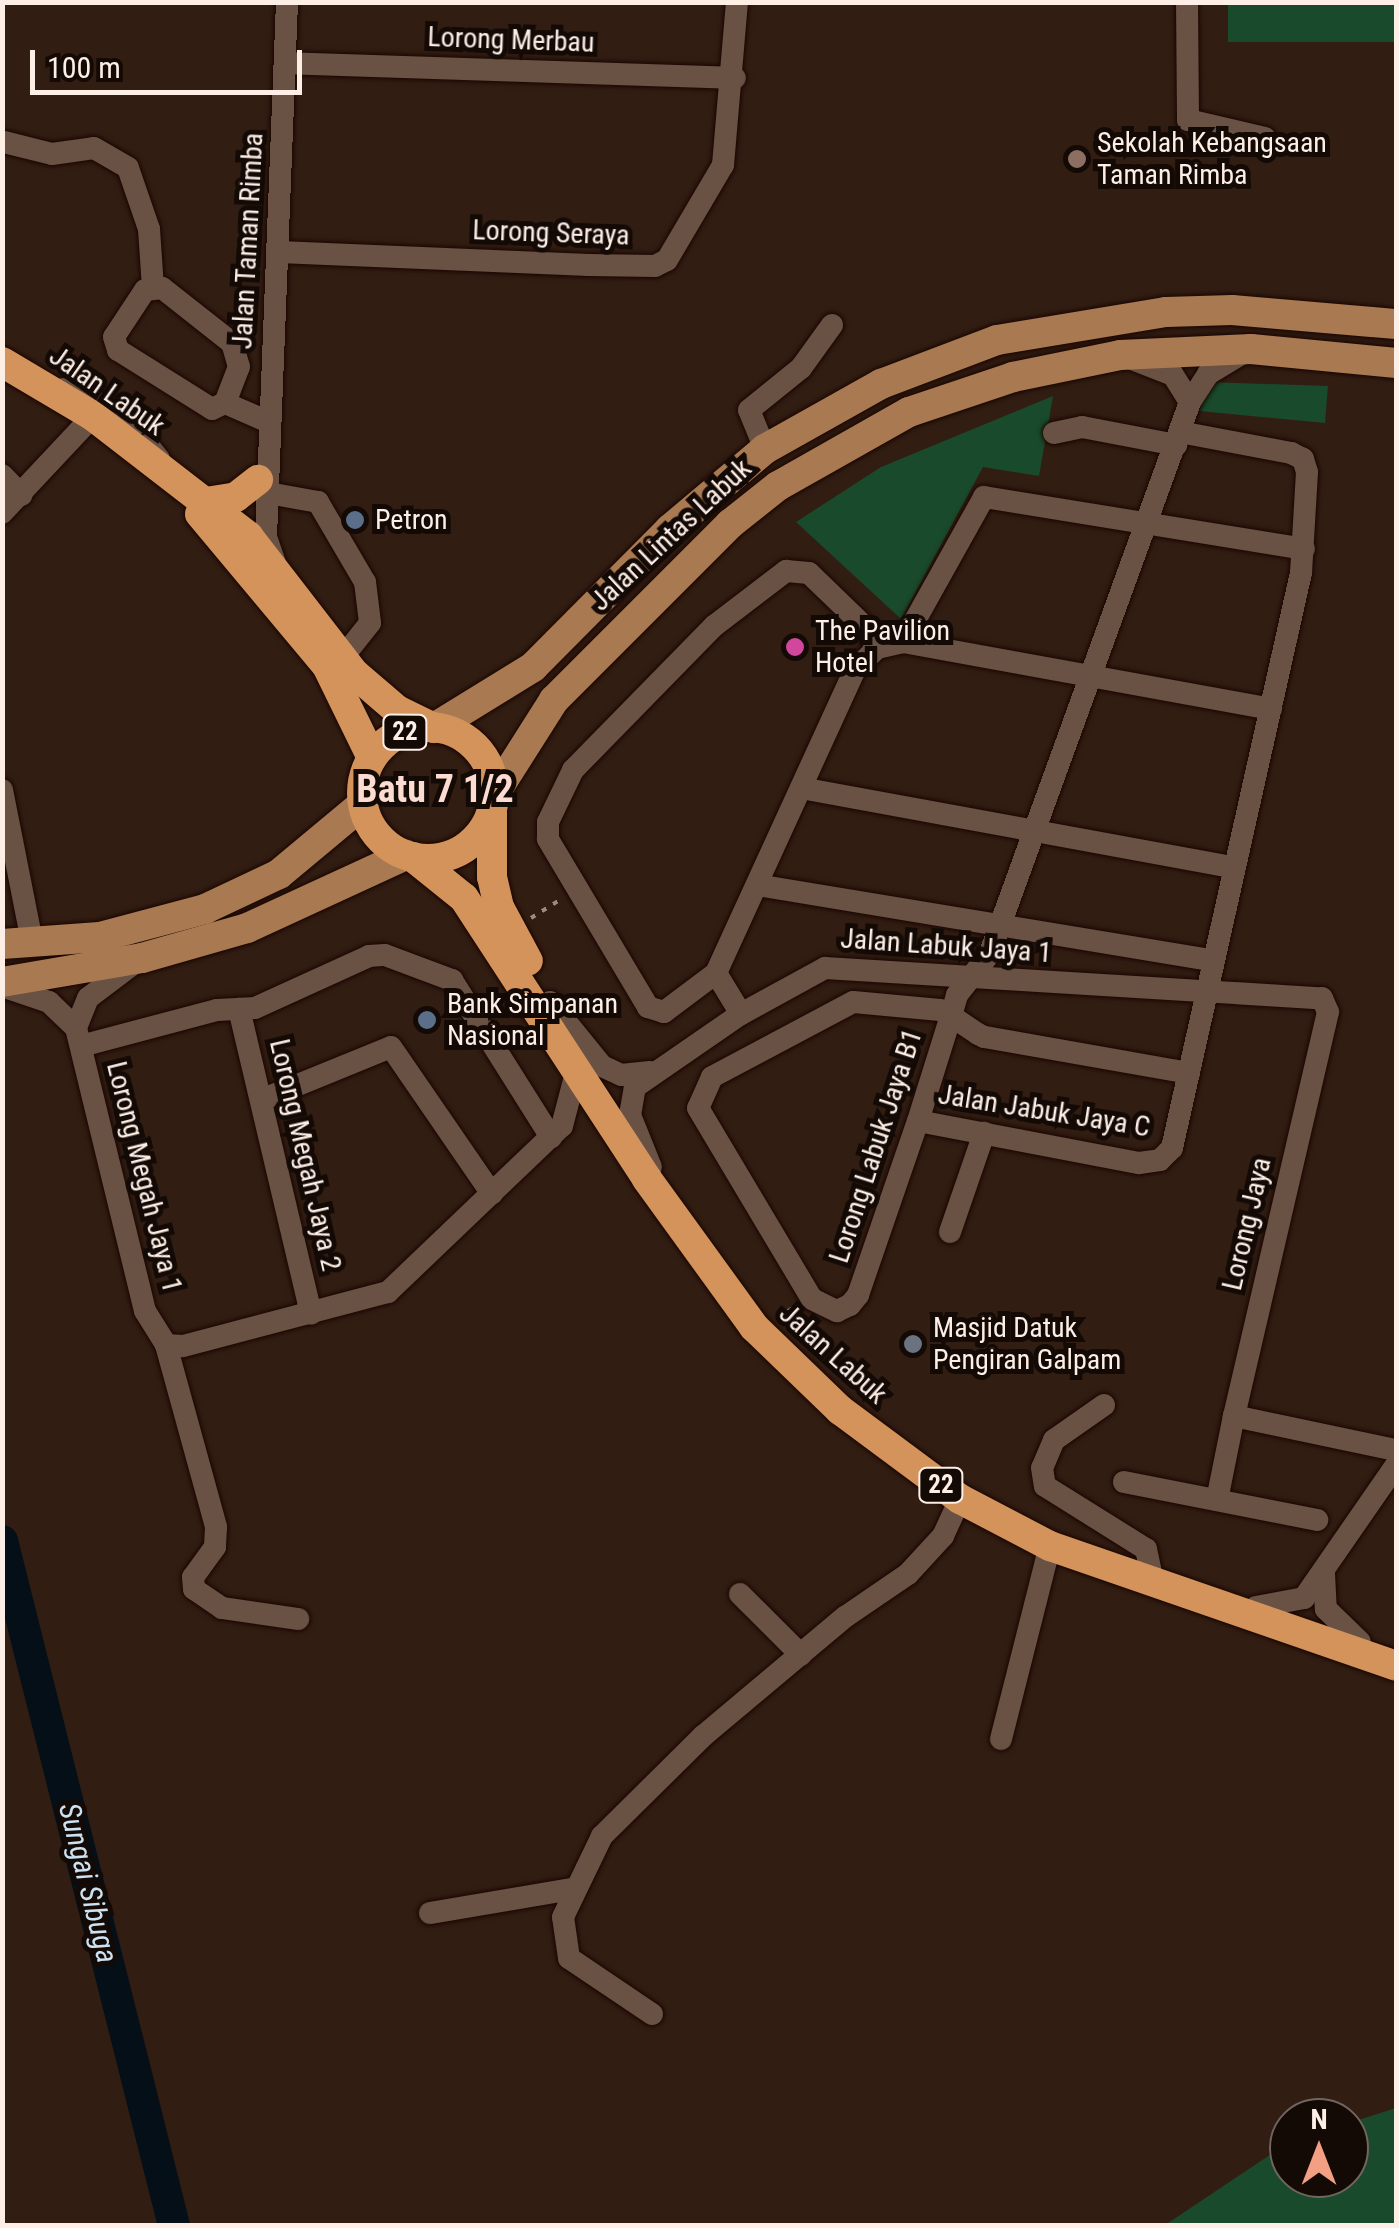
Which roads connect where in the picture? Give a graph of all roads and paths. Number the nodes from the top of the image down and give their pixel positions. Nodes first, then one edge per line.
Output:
1 (287, 2) edge
2 (737, 2) edge
3 (1187, 2) edge
4 (285, 63) junction
5 (735, 78) junction
6 (1265, 138) dead end
7 (4, 142) edge
8 (278, 252) junction
9 (153, 288) junction
10 (1396, 324) edge
11 (832, 325) dead end
12 (1251, 349) junction
13 (1120, 355) junction
14 (2, 362) edge
15 (1396, 363) edge
16 (41, 382) junction
17 (1190, 402) junction
18 (225, 403) junction
19 (93, 416) junction
20 (269, 422) junction
21 (1054, 433) dead end
22 (1178, 439) junction
23 (765, 449) junction
24 (2, 475) edge
25 (172, 479) junction
26 (263, 486) junction
27 (21, 494) junction
28 (2, 514) edge
29 (209, 516) junction
30 (1149, 525) junction
31 (248, 536) junction
32 (1304, 550) junction
33 (276, 566) junction
34 (294, 622) junction
35 (903, 642) junction
36 (876, 648) junction
37 (335, 662) junction
38 (1093, 681) junction
39 (1271, 708) junction
40 (434, 728) junction
41 (372, 758) junction
42 (801, 788) junction
43 (2, 790) edge
44 (494, 803) junction
45 (363, 804) junction
46 (1032, 834) junction
47 (409, 856) junction
48 (1235, 868) junction
49 (757, 884) junction
50 (578, 889) junction
51 (998, 926) junction
52 (512, 930) junction
53 (17, 943) edge
54 (142, 958) junction
55 (1214, 961) junction
56 (716, 973) junction
57 (973, 974) junction
58 (2, 984) edge
59 (1206, 994) junction
60 (550, 1002) junction
61 (240, 1009) junction
62 (741, 1014) junction
63 (951, 1016) junction
64 (78, 1037) junction
65 (577, 1069) junction
66 (650, 1072) junction
67 (1189, 1073) junction
68 (261, 1100) junction
69 (918, 1121) junction
70 (613, 1125) junction
71 (557, 1131) junction
72 (984, 1133) junction
73 (651, 1167) junction
74 (492, 1194) junction
75 (950, 1232) dead end
76 (312, 1314) junction
77 (166, 1345) junction
78 (1104, 1405) dead end
79 (1234, 1416) junction
80 (1396, 1450) edge
81 (1396, 1465) edge
82 (1124, 1482) dead end
83 (960, 1498) junction
84 (1217, 1500) junction
85 (1317, 1520) dead end
86 (1050, 1546) junction
87 (1151, 1572) junction
88 (1324, 1574) junction
89 (740, 1594) dead end
90 (1256, 1606) junction
91 (298, 1619) dead end
92 (1360, 1642) junction
93 (1396, 1654) edge
94 (801, 1655) junction
95 (1396, 1666) edge
96 (1001, 1739) dead end
97 (572, 1890) junction
98 (430, 1913) dead end
99 (652, 2014) dead end

1 - 4 street, Jalan Taman Rimba
2 - 5 street, Lorong Seraya
3 - 6 street
4 - 5 street, Lorong Merbau
4 - 8 street, Jalan Taman Rimba
5 - 8 street, Lorong Seraya
7 - 9 street
8 - 20 street, Jalan Taman Rimba
9 - 18 street
9 - 18 street
10 - 23 main road, Jalan Lintas Labuk
11 - 23 street
12 - 13 main road, Jalan Lintas Labuk
12 - 15 main road, Jalan Lintas Labuk
12 - 17 street
13 - 17 street
13 - 44 main road, Jalan Lintas Labuk
14 - 16 highway, Jalan Labuk
16 - 19 highway, Jalan Labuk
16 - 25 street
17 - 22 street, Lorong Labuk Jaya B1
18 - 20 street
19 - 25 highway, Jalan Labuk
19 - 27 street
20 - 26 street, Jalan Taman Rimba
21 - 22 street
22 - 30 street, Lorong Labuk Jaya B1
22 - 32 street
23 - 40 main road, Jalan Lintas Labuk
24 - 27 street
25 - 29 highway, Jalan Labuk
26 - 29 highway
26 - 31 street, Jalan Taman Rimba
26 - 33 street, Jalan Taman Rimba
26 - 37 street
27 - 28 street
29 - 31 highway
29 - 34 highway, 22
30 - 32 street
30 - 35 street
30 - 38 street, Lorong Labuk Jaya B1
31 - 33 highway
31 - 34 highway
32 - 39 street
33 - 37 highway
34 - 37 highway, 22
35 - 36 street
35 - 38 street
36 - 42 street
36 - 50 street
37 - 40 highway
37 - 41 highway, 22
38 - 39 street
38 - 46 street, Lorong Labuk Jaya B1
39 - 48 street
40 - 41 highway, 22
40 - 44 highway, 22
41 - 45 highway, 22
42 - 46 street
42 - 49 street
43 - 53 street
44 - 47 highway
44 - 52 highway, Jalan Labuk / 22
45 - 47 highway, 22
45 - 53 main road
46 - 48 street
46 - 51 street, Lorong Labuk Jaya B1
47 - 54 main road
47 - 65 highway, Jalan Labuk / 22
48 - 55 street
49 - 51 street
49 - 56 street
50 - 52 path
50 - 56 street
51 - 55 street
51 - 57 street, Lorong Labuk Jaya B1
52 - 60 highway, Jalan Labuk / 22
54 - 58 main road
54 - 64 street
55 - 59 street
56 - 62 street
57 - 59 street, Jalan Labuk Jaya 1
57 - 62 street, Jalan Labuk Jaya 1
57 - 63 street, Lorong Labuk Jaya B1
58 - 64 street
59 - 67 street
59 - 79 street, Lorong Jaya
60 - 66 street
60 - 73 highway, Jalan Labuk / 22
61 - 64 street
61 - 68 street, Lorong Megah Jaya 2
61 - 71 street
62 - 66 street, Jalan Labuk Jaya 1
63 - 67 street
63 - 69 street, Lorong Labuk Jaya B1
63 - 69 street, Lorong Labuk Jaya B1
64 - 77 street, Lorong Megah Jaya 1
65 - 70 highway, Jalan Labuk / 22
65 - 71 street
66 - 73 street
67 - 72 street, Jalan Jabuk Jaya C
68 - 74 street
68 - 76 street, Lorong Megah Jaya 2
69 - 72 street, Jalan Jabuk Jaya C
70 - 71 street
70 - 83 highway, Jalan Labuk / 22
71 - 74 street
72 - 75 street
73 - 87 highway, Jalan Labuk / 22
74 - 76 street
76 - 77 street
77 - 91 street, Lorong Megah Jaya 1
78 - 87 street
79 - 80 street
79 - 84 street
81 - 88 street
82 - 84 street
83 - 86 highway, Jalan Labuk / 22
83 - 94 street
84 - 85 street
86 - 95 highway, Jalan Labuk / 22
86 - 96 street
87 - 90 highway, Jalan Labuk / 22
88 - 90 street
88 - 92 street
89 - 94 street
90 - 92 highway, Jalan Labuk / 22
92 - 93 highway, Jalan Labuk / 22
94 - 97 street
97 - 98 street
97 - 99 street

